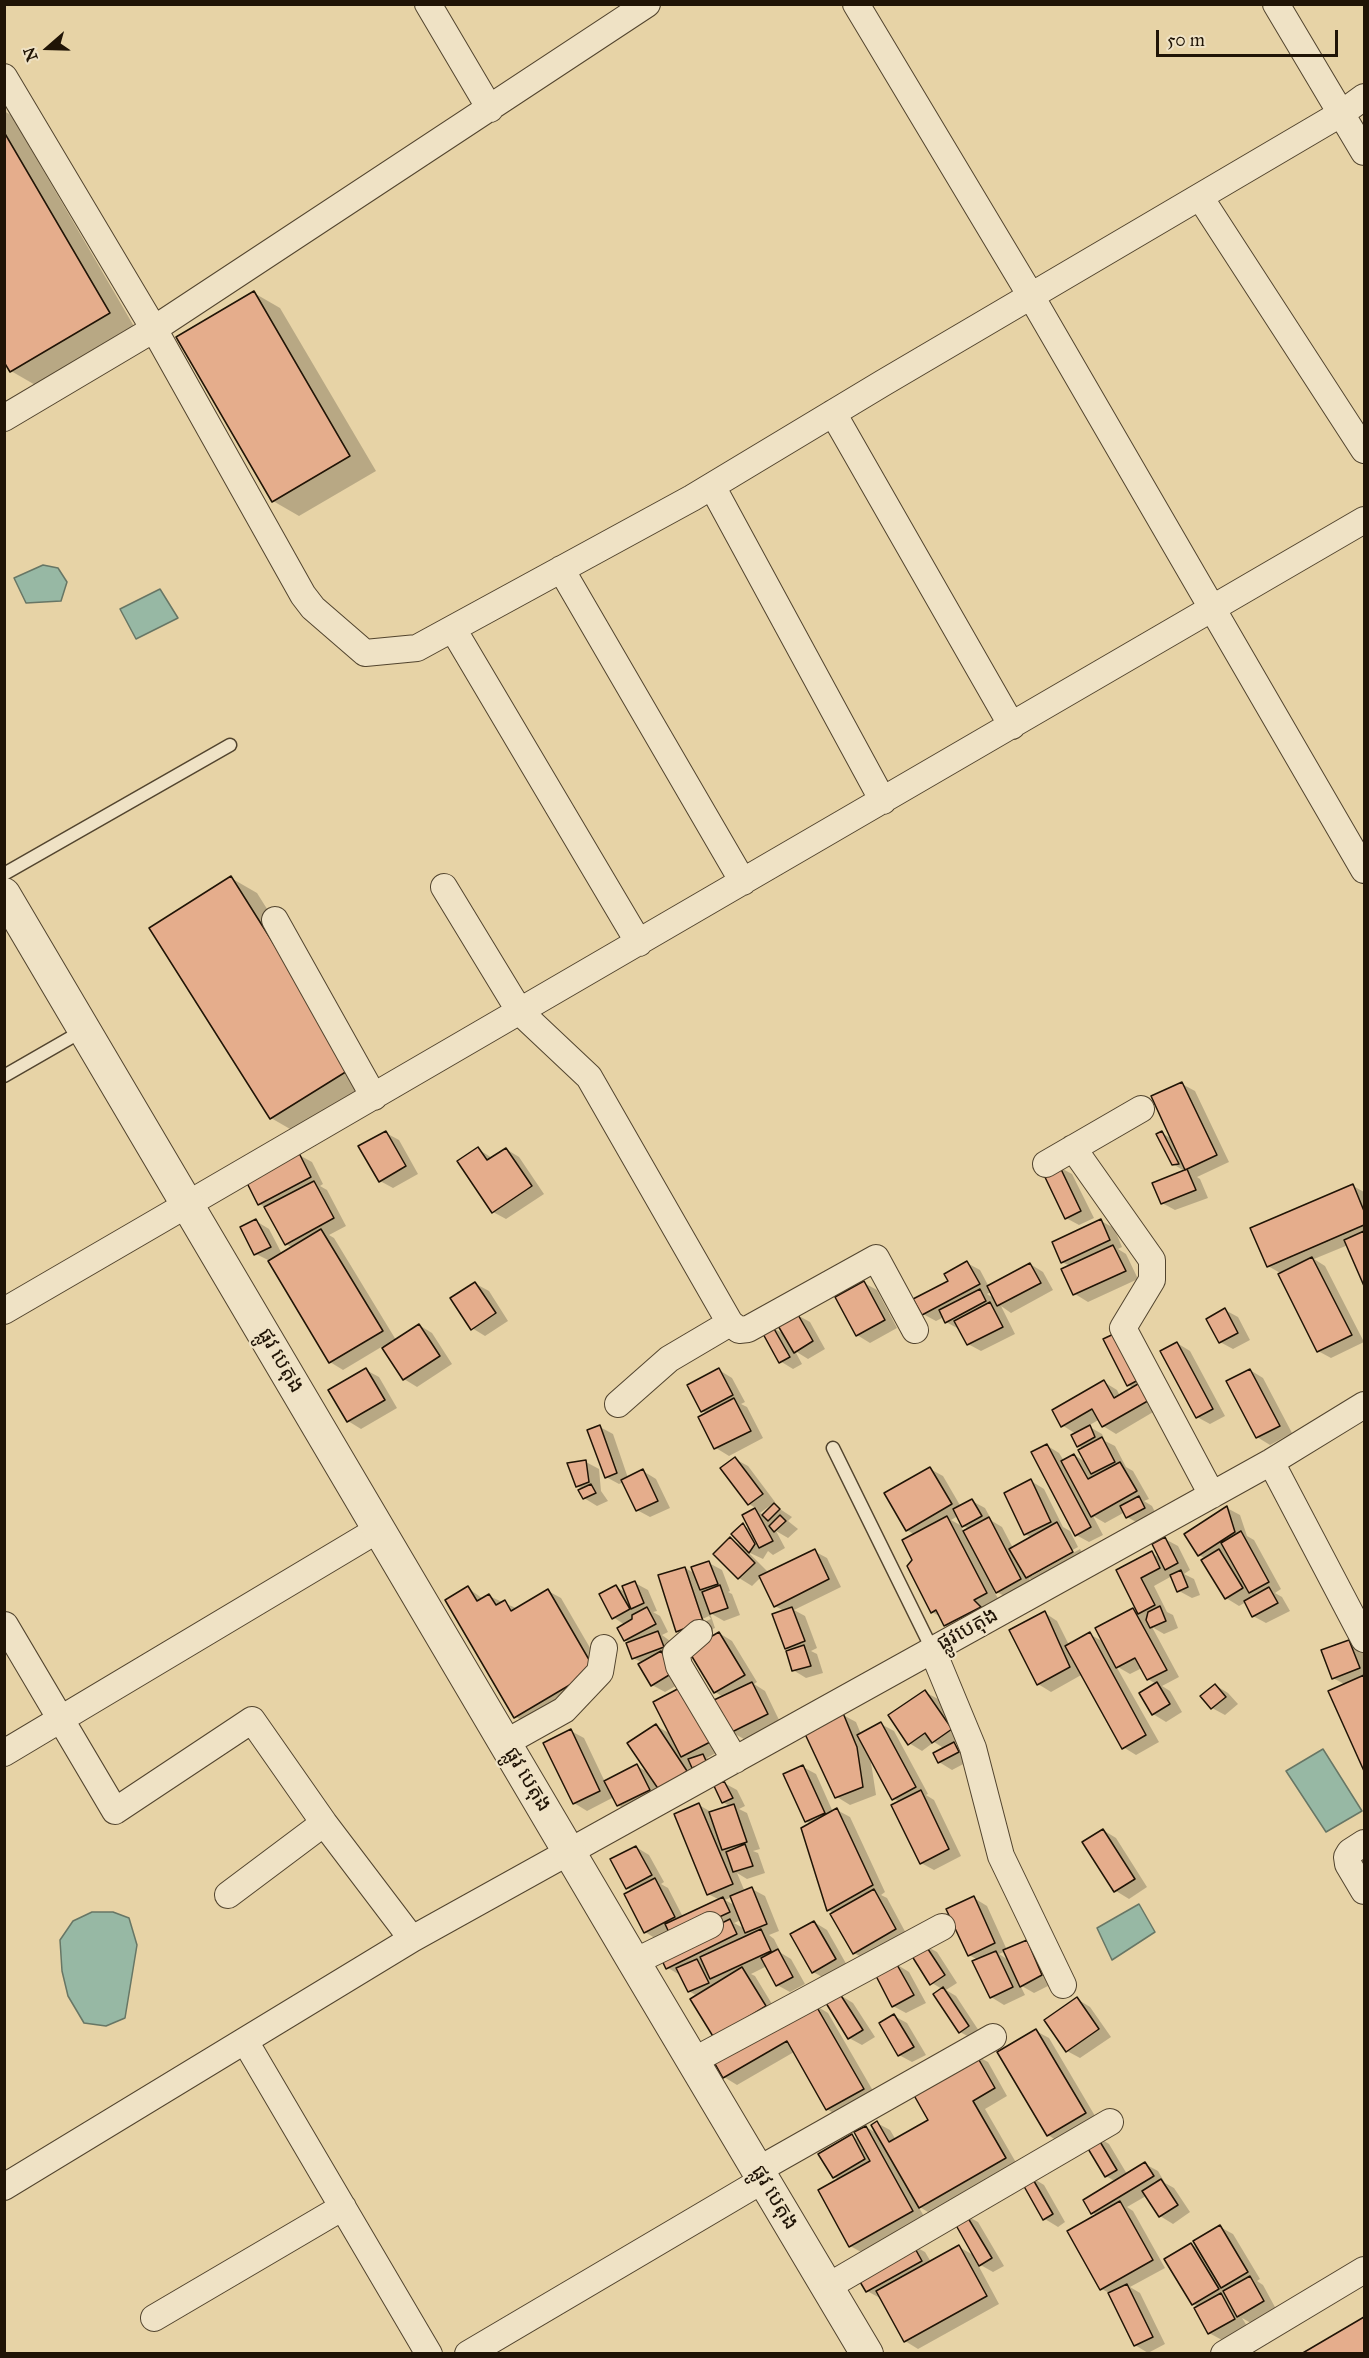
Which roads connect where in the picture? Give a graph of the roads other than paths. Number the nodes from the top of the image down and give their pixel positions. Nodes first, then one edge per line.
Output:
1 (428, 4) edge
2 (647, 4) edge
3 (856, 4) edge
4 (1276, 4) edge
5 (4, 77) edge
6 (1365, 96) edge
7 (490, 109) junction
8 (1342, 113) junction
9 (1365, 152) edge
10 (1200, 197) junction
11 (1031, 296) junction
12 (154, 329) junction
13 (833, 413) junction
14 (4, 418) edge
15 (1365, 450) edge
16 (712, 486) junction
17 (1365, 520) edge
18 (561, 569) junction
19 (1214, 608) junction
20 (453, 629) junction
21 (1012, 726) junction
22 (230, 745) dead end
23 (883, 801) junction
24 (1365, 870) edge
25 (4, 874) edge
26 (743, 882) junction
27 (444, 887) dead end
28 (4, 894) edge
29 (275, 920) dead end
30 (639, 943) junction
31 (520, 1012) junction
32 (85, 1029) junction
33 (4, 1076) edge
34 (374, 1097) junction
35 (1141, 1109) dead end
36 (1073, 1148) junction
37 (1046, 1164) dead end
38 (189, 1205) junction
39 (4, 1311) edge
40 (730, 1323) junction
41 (915, 1330) dead end
42 (618, 1404) dead end
43 (1365, 1405) edge
44 (833, 1448) dead end
45 (1271, 1462) junction
46 (1212, 1495) junction
47 (379, 1529) junction
48 (5, 1625) edge
49 (699, 1633) dead end
50 (1365, 1639) edge
51 (604, 1648) dead end
52 (932, 1649) junction
53 (60, 1720) junction
54 (506, 1743) junction
55 (4, 1753) edge
56 (735, 1760) junction
57 (324, 1823) junction
58 (1365, 1843) edge
59 (570, 1853) junction
60 (1365, 1891) edge
61 (228, 1895) dead end
62 (710, 1924) dead end
63 (942, 1927) dead end
64 (412, 1940) junction
65 (634, 1962) junction
66 (1063, 1985) dead end
67 (993, 2037) dead end
68 (245, 2041) junction
69 (693, 2061) junction
70 (1110, 2121) dead end
71 (761, 2175) junction
72 (4, 2187) edge
73 (343, 2207) junction
74 (1365, 2270) edge
75 (827, 2287) junction
76 (154, 2318) dead end
77 (1261, 2344) edge
78 (429, 2354) edge
79 (468, 2354) edge
80 (867, 2354) edge
81 (1224, 2354) edge

1 - 7 street
2 - 7 street
3 - 11 street
4 - 8 street
5 - 12 street
6 - 8 street
7 - 12 street
8 - 9 street
8 - 10 street
10 - 11 street
10 - 15 street
11 - 13 street
11 - 19 street
12 - 14 street
12 - 20 street
13 - 16 street
13 - 21 street
16 - 18 street
16 - 23 street
17 - 19 street
18 - 20 street
18 - 26 street
19 - 21 street
19 - 24 street
20 - 30 street
21 - 23 street
22 - 25 lane
23 - 26 street
26 - 30 street
27 - 31 street
28 - 32 street, ផ្លូវ បេតុង
29 - 34 street
30 - 31 street
31 - 34 street
31 - 40 street
32 - 33 lane
32 - 38 street, ផ្លូវ បេតុង
34 - 38 street
35 - 36 street
36 - 37 street
36 - 46 street
38 - 39 street
38 - 47 street, ផ្លូវ បេតុង
40 - 41 street
40 - 42 street
43 - 45 street, ផ្លូវបេតុង
44 - 52 lane
45 - 46 street, ផ្លូវបេតុង
45 - 50 street
46 - 52 street, ផ្លូវបេតុង
47 - 53 street
47 - 54 street, ផ្លូវ បេតុង
48 - 53 street
49 - 56 street
51 - 54 street
52 - 56 street, ផ្លូវបេតុង
52 - 66 street
53 - 55 street
53 - 57 street
54 - 59 street, ផ្លូវ បេតុង
56 - 59 street, ផ្លូវបេតុង
57 - 61 street
57 - 64 street
58 - 60 street
59 - 64 street, ផ្លូវបេតុង
59 - 65 street, ផ្លូវ បេតុង
62 - 65 street
63 - 69 street
64 - 68 street, ផ្លូវបេតុង
65 - 69 street, ផ្លូវ បេតុង
67 - 71 street
68 - 72 street, ផ្លូវបេតុង
68 - 73 street
69 - 71 street, ផ្លូវ បេតុង
70 - 75 street
71 - 75 street, ផ្លូវ បេតុង
71 - 79 street
73 - 76 street
73 - 78 street
74 - 77 street
75 - 80 street, ផ្លូវ បេតុង
77 - 81 street

